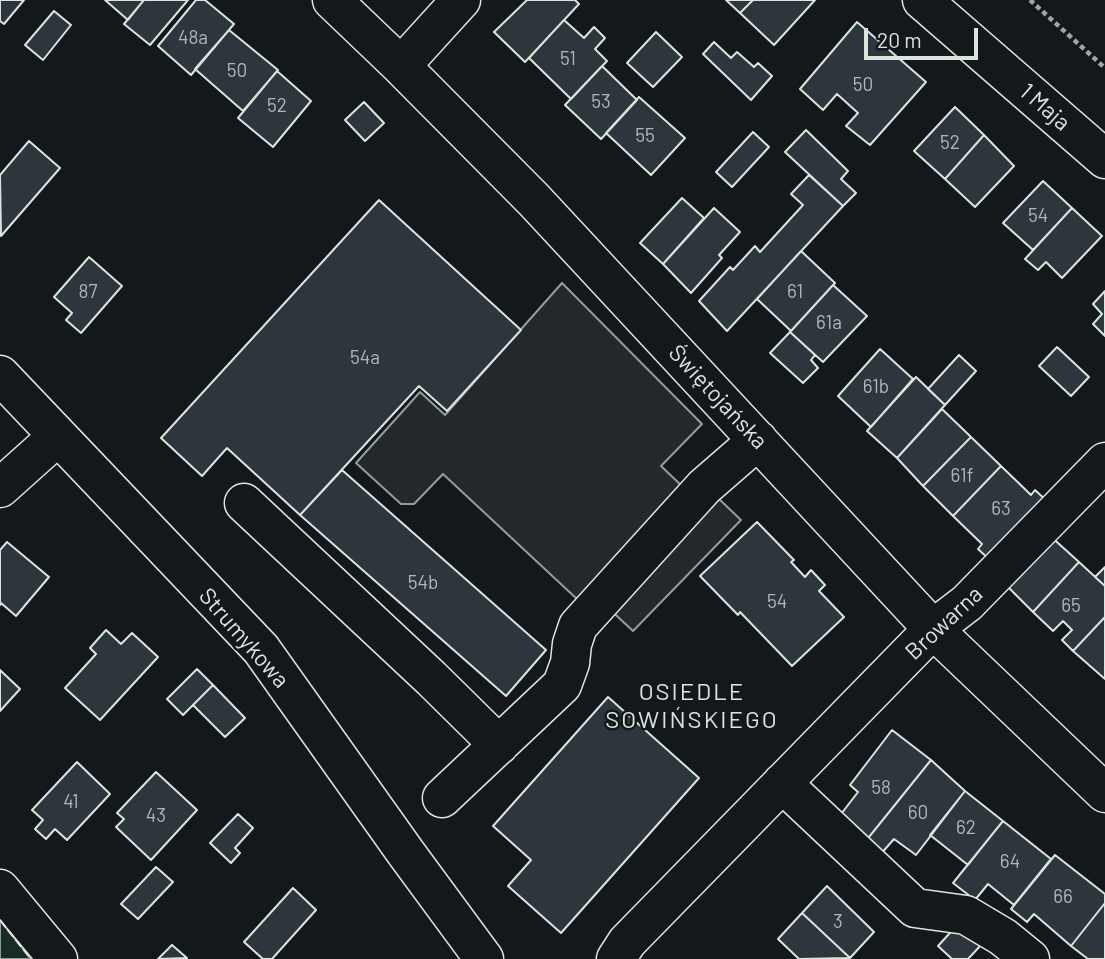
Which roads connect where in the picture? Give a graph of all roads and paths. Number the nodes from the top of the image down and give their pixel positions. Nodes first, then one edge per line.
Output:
1 (332, 0) edge
2 (461, 0) edge
3 (922, 0) edge
4 (1030, 0) edge
5 (401, 65) junction
6 (1105, 68) edge
7 (1105, 159) edge
8 (0, 375) edge
9 (58, 436) junction
10 (758, 440) junction
11 (1105, 462) edge
12 (0, 488) edge
13 (244, 503) dead end
14 (933, 629) junction
15 (499, 745) junction
16 (782, 783) junction
17 (1105, 793) edge
18 (442, 798) dead end
19 (0, 889) edge
20 (58, 959) edge
21 (484, 959) edge
22 (616, 959) edge
23 (1030, 959) edge

1 - 5 street, Świętojańska
2 - 5 street
3 - 7 street, 1 Maja
4 - 6 path
5 - 10 street, Świętojańska
8 - 9 street, Strumykowa
9 - 12 street
9 - 21 street, Strumykowa
10 - 14 street, Świętojańska
10 - 15 street
11 - 14 street, Browarna
13 - 15 street
14 - 16 street, Browarna
14 - 17 street, Świętojańska
15 - 18 street
16 - 22 street, Browarna
16 - 23 street
19 - 20 street

